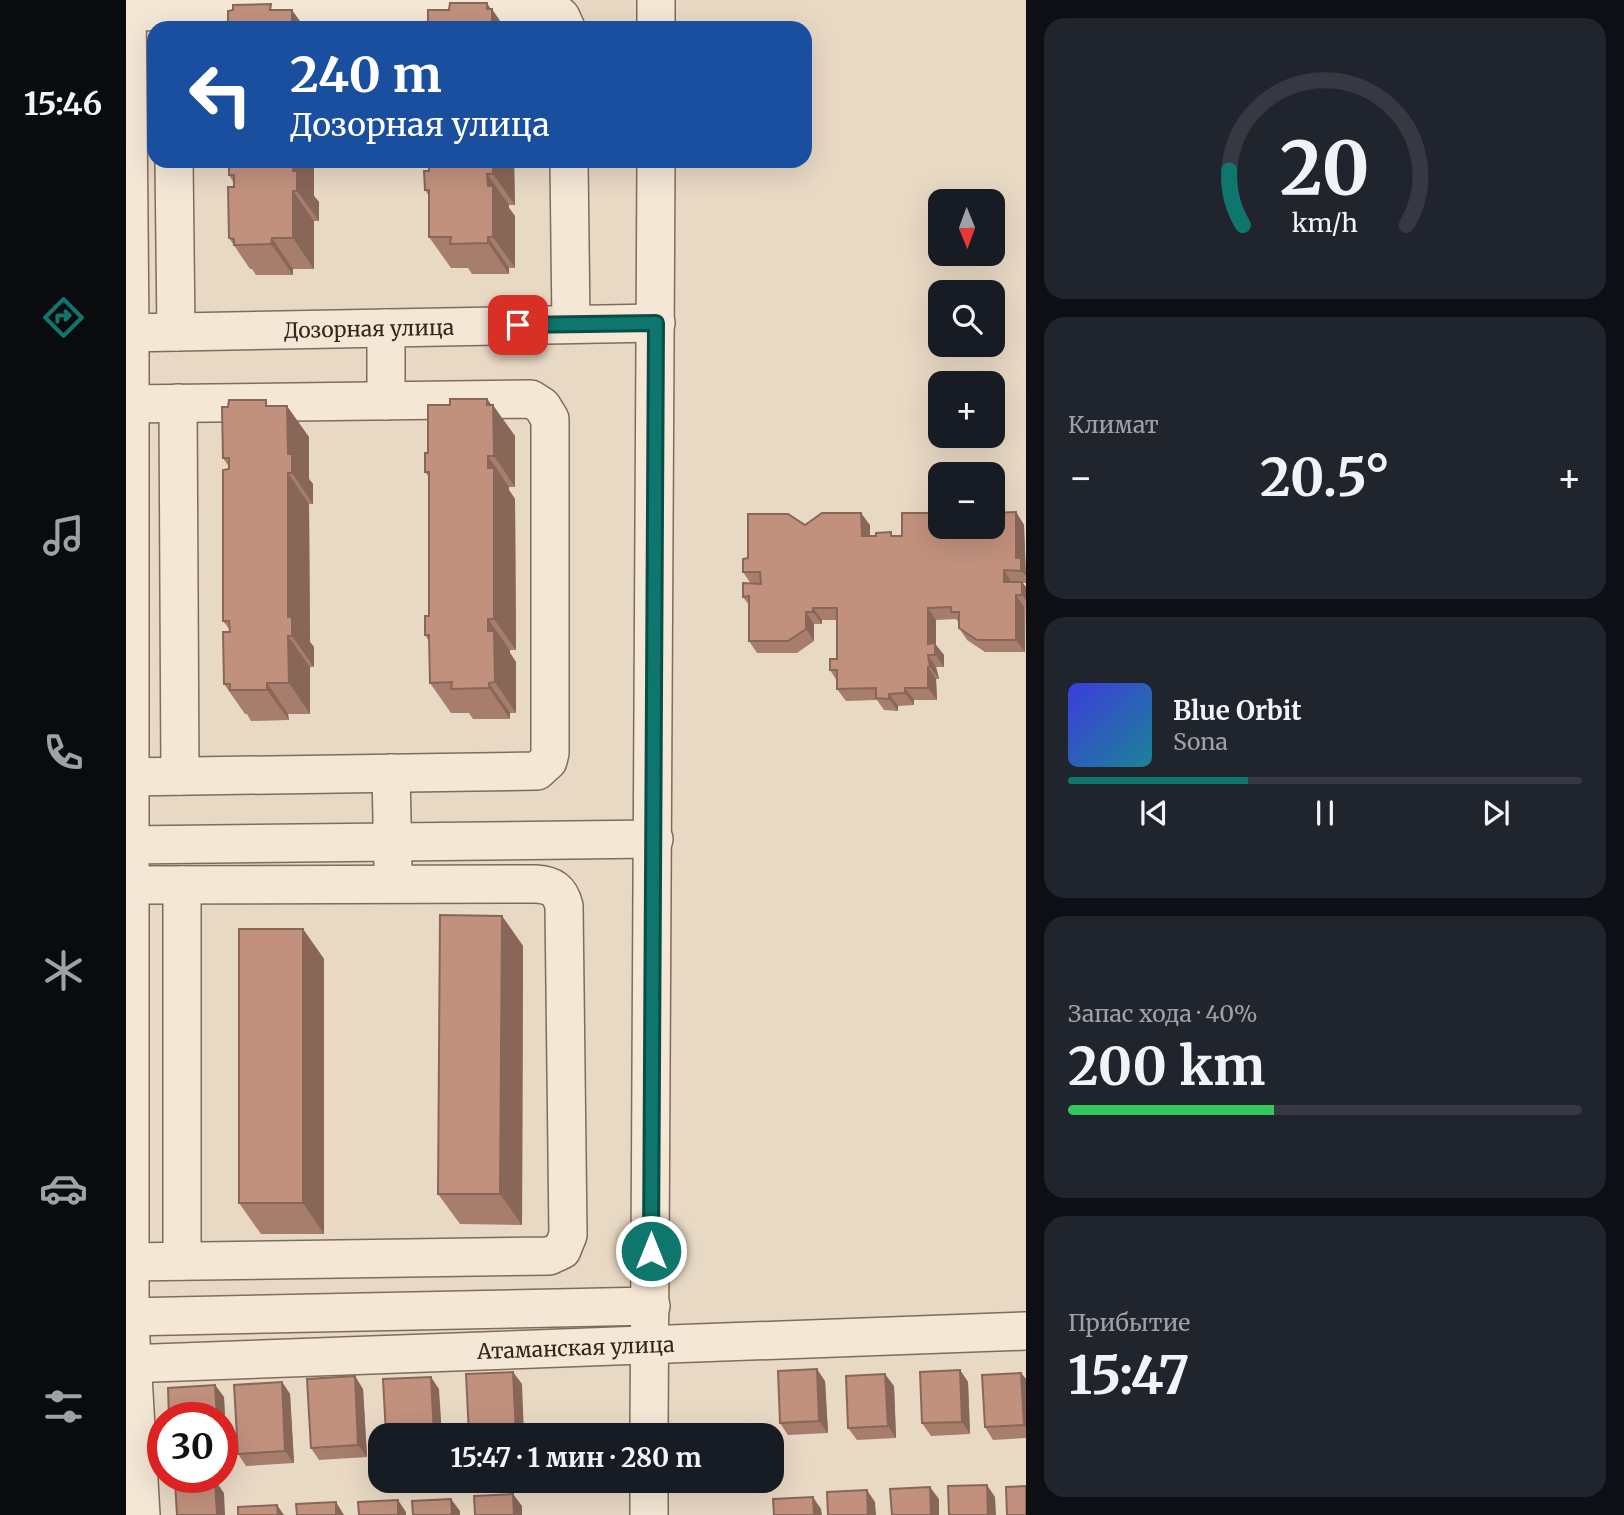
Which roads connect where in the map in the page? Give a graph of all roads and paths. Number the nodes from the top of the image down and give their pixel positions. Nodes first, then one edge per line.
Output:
1 (127, 0) edge
2 (656, 0) edge
3 (376, 4) edge
4 (126, 12) edge
5 (172, 20) edge
6 (563, 21) edge
7 (656, 21) edge
8 (174, 168) edge
9 (569, 168) edge
10 (656, 168) edge
11 (656, 323) junction
12 (571, 324) junction
13 (386, 328) junction
14 (176, 332) junction
15 (128, 333) edge
16 (386, 401) junction
17 (178, 403) junction
18 (128, 404) edge
19 (391, 773) junction
20 (180, 776) junction
21 (126, 777) edge
22 (654, 839) junction
23 (393, 842) junction
24 (126, 845) edge
25 (128, 885) edge
26 (183, 885) junction
27 (393, 885) junction
28 (403, 1258) junction
29 (182, 1261) junction
30 (128, 1262) edge
31 (650, 1306) junction
32 (402, 1311) junction
33 (128, 1317) edge
34 (1026, 1331) edge
35 (650, 1346) junction
36 (130, 1364) edge
37 (649, 1423) edge
38 (649, 1493) edge
39 (141, 1515) edge
40 (649, 1515) edge

1 - 4 street
2 - 7 street
3 - 5 street
3 - 6 street
4 - 5 street
4 - 15 street
8 - 14 street
9 - 12 street
10 - 11 street
11 - 12 street, Дозорная улица
11 - 22 street
12 - 13 street, Дозорная улица
13 - 14 street, Дозорная улица
13 - 16 street
14 - 15 street, Дозорная улица
15 - 18 street
16 - 17 street
16 - 19 street
17 - 18 street
17 - 20 street
18 - 25 street
19 - 20 street
19 - 23 street
20 - 21 street
22 - 23 street
22 - 31 street
23 - 24 street
23 - 27 street
25 - 26 street
25 - 30 street
26 - 27 street
26 - 29 street
27 - 28 street
28 - 29 street
28 - 32 street
29 - 30 street
30 - 33 street
31 - 32 street
31 - 35 street
32 - 33 street
33 - 36 street
34 - 35 street, Атаманская улица
35 - 36 street, Атаманская улица
35 - 37 street
36 - 39 street
38 - 40 street

